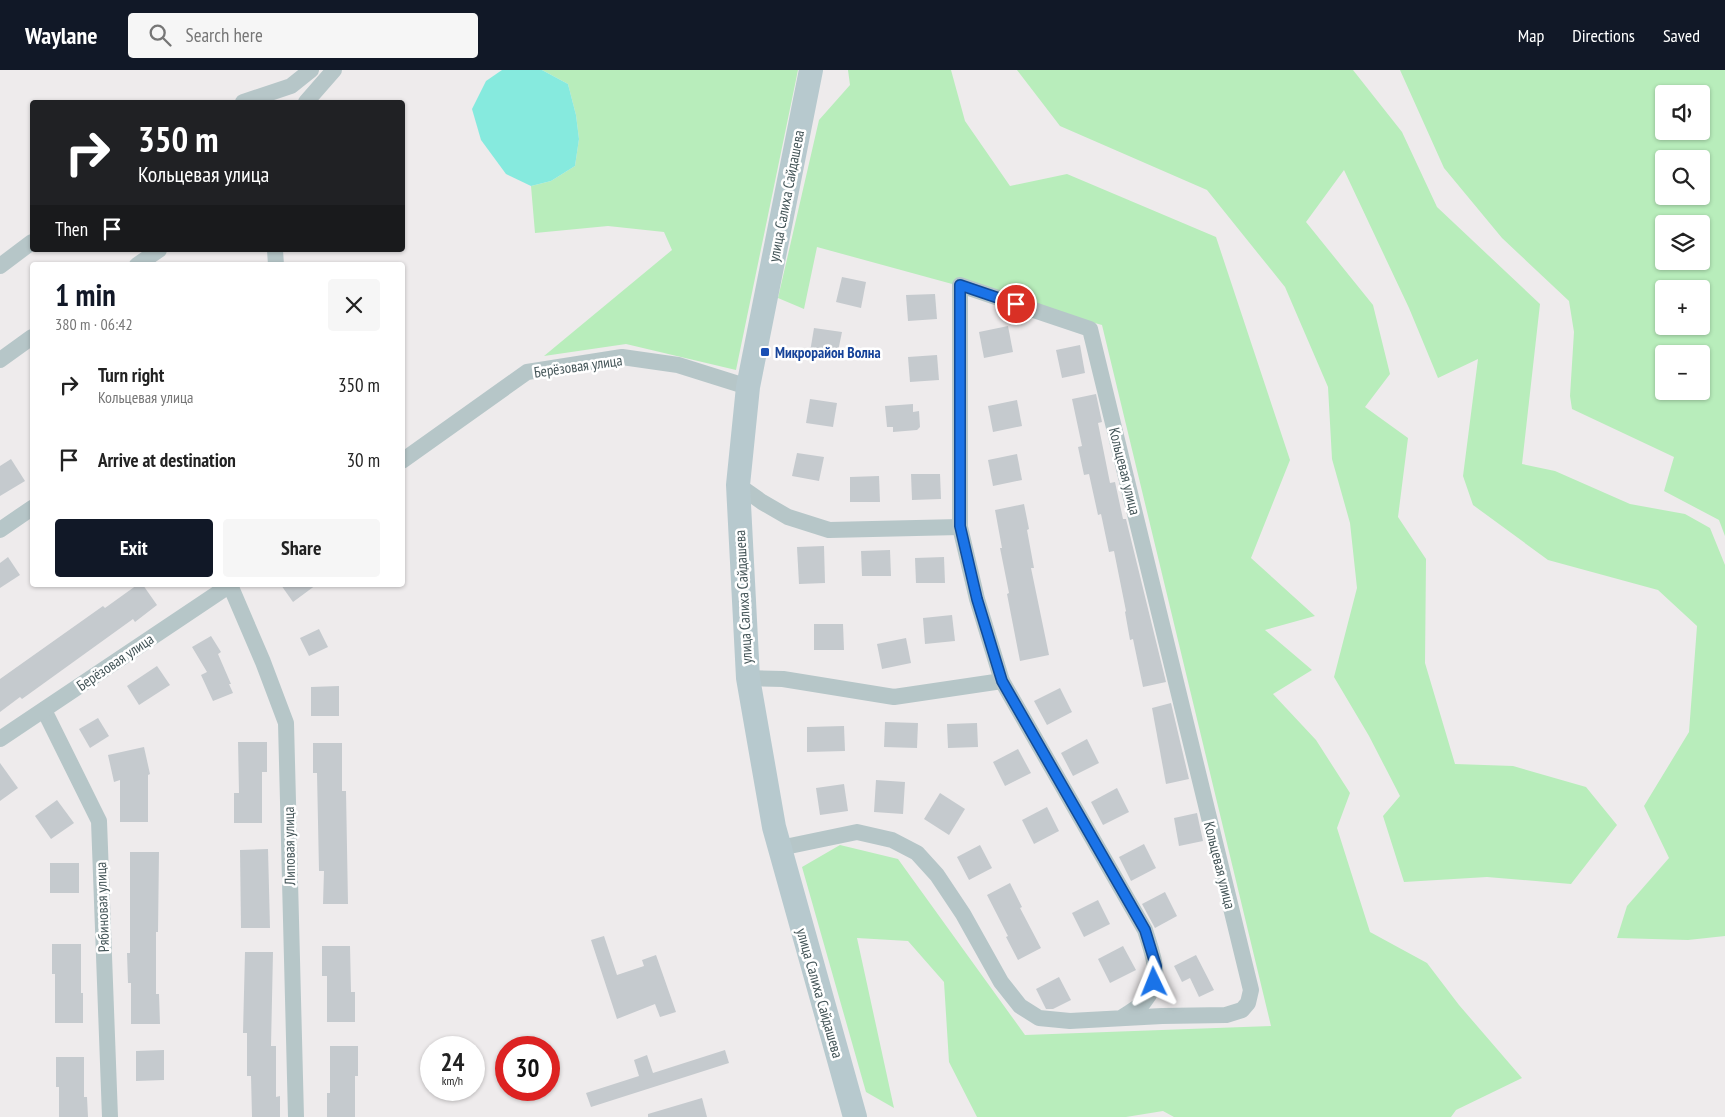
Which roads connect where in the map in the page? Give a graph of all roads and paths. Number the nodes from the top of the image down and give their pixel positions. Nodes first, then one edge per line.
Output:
1 (311, 70) edge
2 (334, 70) edge
3 (811, 70) edge
4 (249, 100) edge
5 (308, 100) edge
6 (30, 244) edge
7 (156, 252) edge
8 (141, 262) edge
9 (0, 266) edge
10 (30, 338) edge
11 (0, 360) edge
12 (748, 387) junction
13 (405, 459) edge
14 (738, 485) junction
15 (30, 509) edge
16 (960, 526) junction
17 (0, 530) edge
18 (227, 587) edge
19 (231, 587) edge
20 (748, 678) junction
21 (1002, 681) junction
22 (44, 710) junction
23 (0, 739) edge
24 (780, 848) junction
25 (1120, 1018) junction
26 (110, 1117) edge
27 (296, 1117) edge
28 (855, 1117) edge

1 - 4 street
2 - 5 street
3 - 12 street, улица Салиха Сайдашева
6 - 9 street
7 - 8 street
10 - 11 street
12 - 13 street, Берёзовая улица
12 - 14 street, улица Салиха Сайдашева
14 - 16 street
14 - 20 street, улица Салиха Сайдашева
15 - 17 street
16 - 21 street
16 - 25 street, Кольцевая улица
18 - 22 street, Берёзовая улица
19 - 27 street, Липовая улица
20 - 21 street
20 - 24 street, улица Салиха Сайдашева
21 - 25 street
22 - 23 street, Берёзовая улица
22 - 26 street, Рябиновая улица
24 - 25 street, Кольцевая улица
24 - 28 street, улица Салиха Сайдашева

